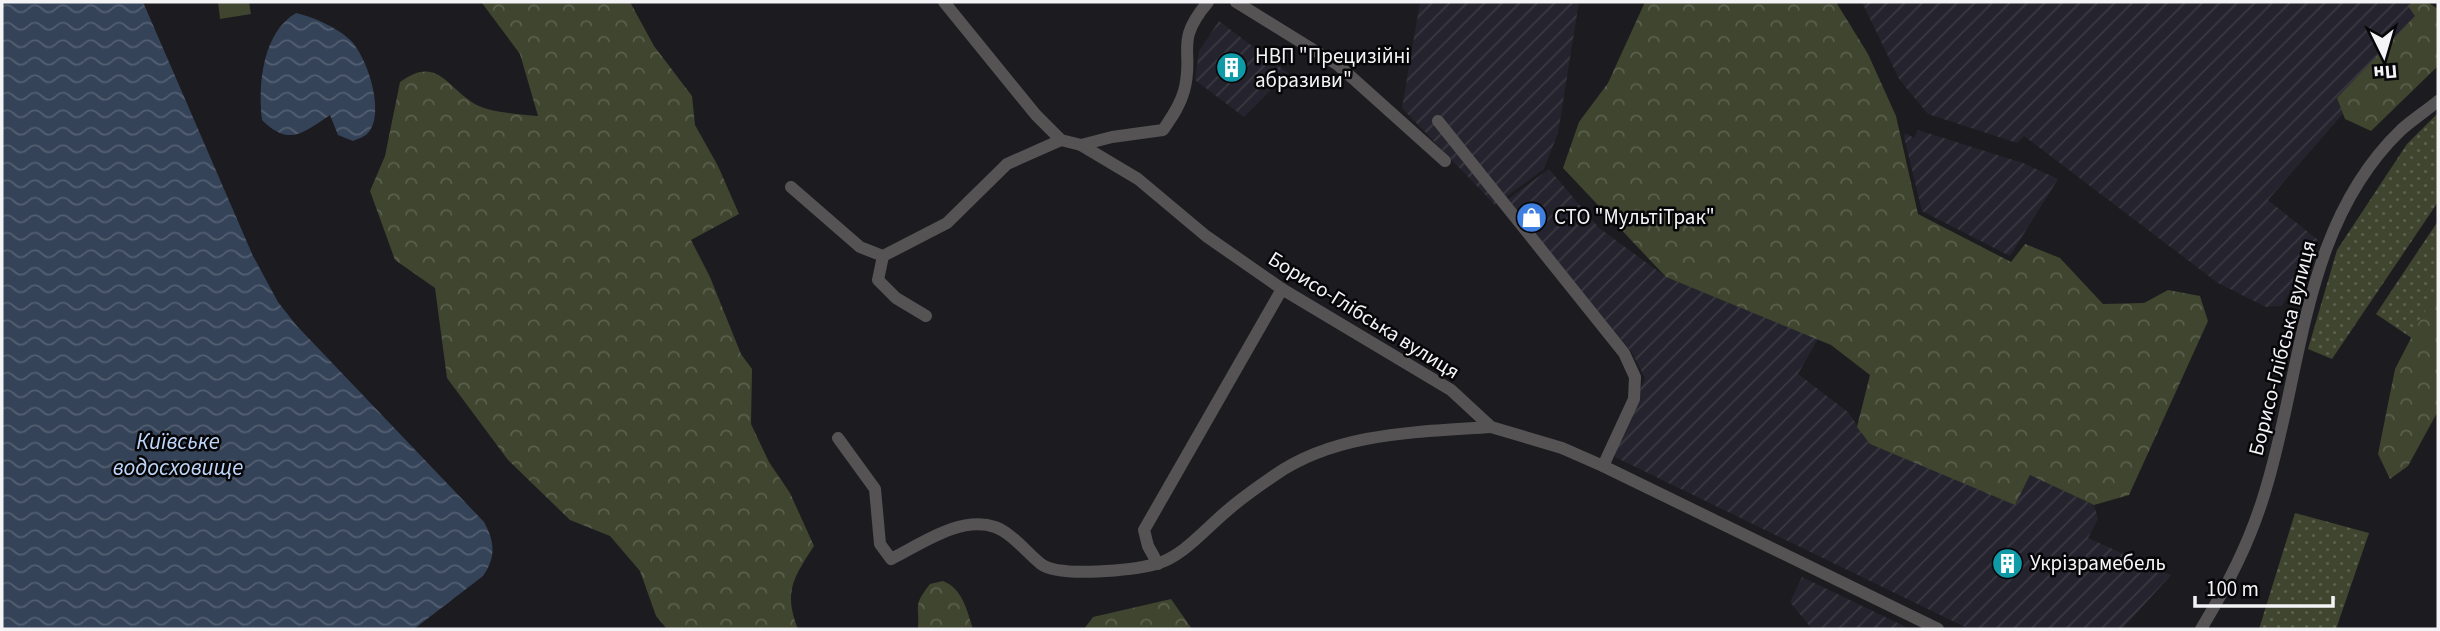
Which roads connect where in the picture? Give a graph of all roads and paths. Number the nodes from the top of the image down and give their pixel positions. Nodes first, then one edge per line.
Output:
1 (944, 2) edge
2 (1208, 2) edge
3 (1236, 2) edge
4 (2438, 101) edge
5 (1438, 121) dead end
6 (1061, 140) junction
7 (1081, 145) junction
8 (1445, 161) dead end
9 (791, 187) dead end
10 (883, 256) junction
11 (1282, 289) junction
12 (926, 316) dead end
13 (1491, 427) junction
14 (838, 438) dead end
15 (1603, 466) junction
16 (1158, 564) junction
17 (1938, 629) edge
18 (2201, 629) edge

1 - 6 street
2 - 7 street
3 - 8 street
4 - 18 street, Борисо-Глібська вулиця
5 - 15 street
6 - 7 street, Борисо-Глібська вулиця
6 - 10 street
7 - 11 street, Борисо-Глібська вулиця
9 - 10 street
10 - 12 street
11 - 13 street, Борисо-Глібська вулиця
11 - 16 street
13 - 15 street, Борисо-Глібська вулиця
13 - 16 street
14 - 16 street
15 - 17 street, Борисо-Глібська вулиця

